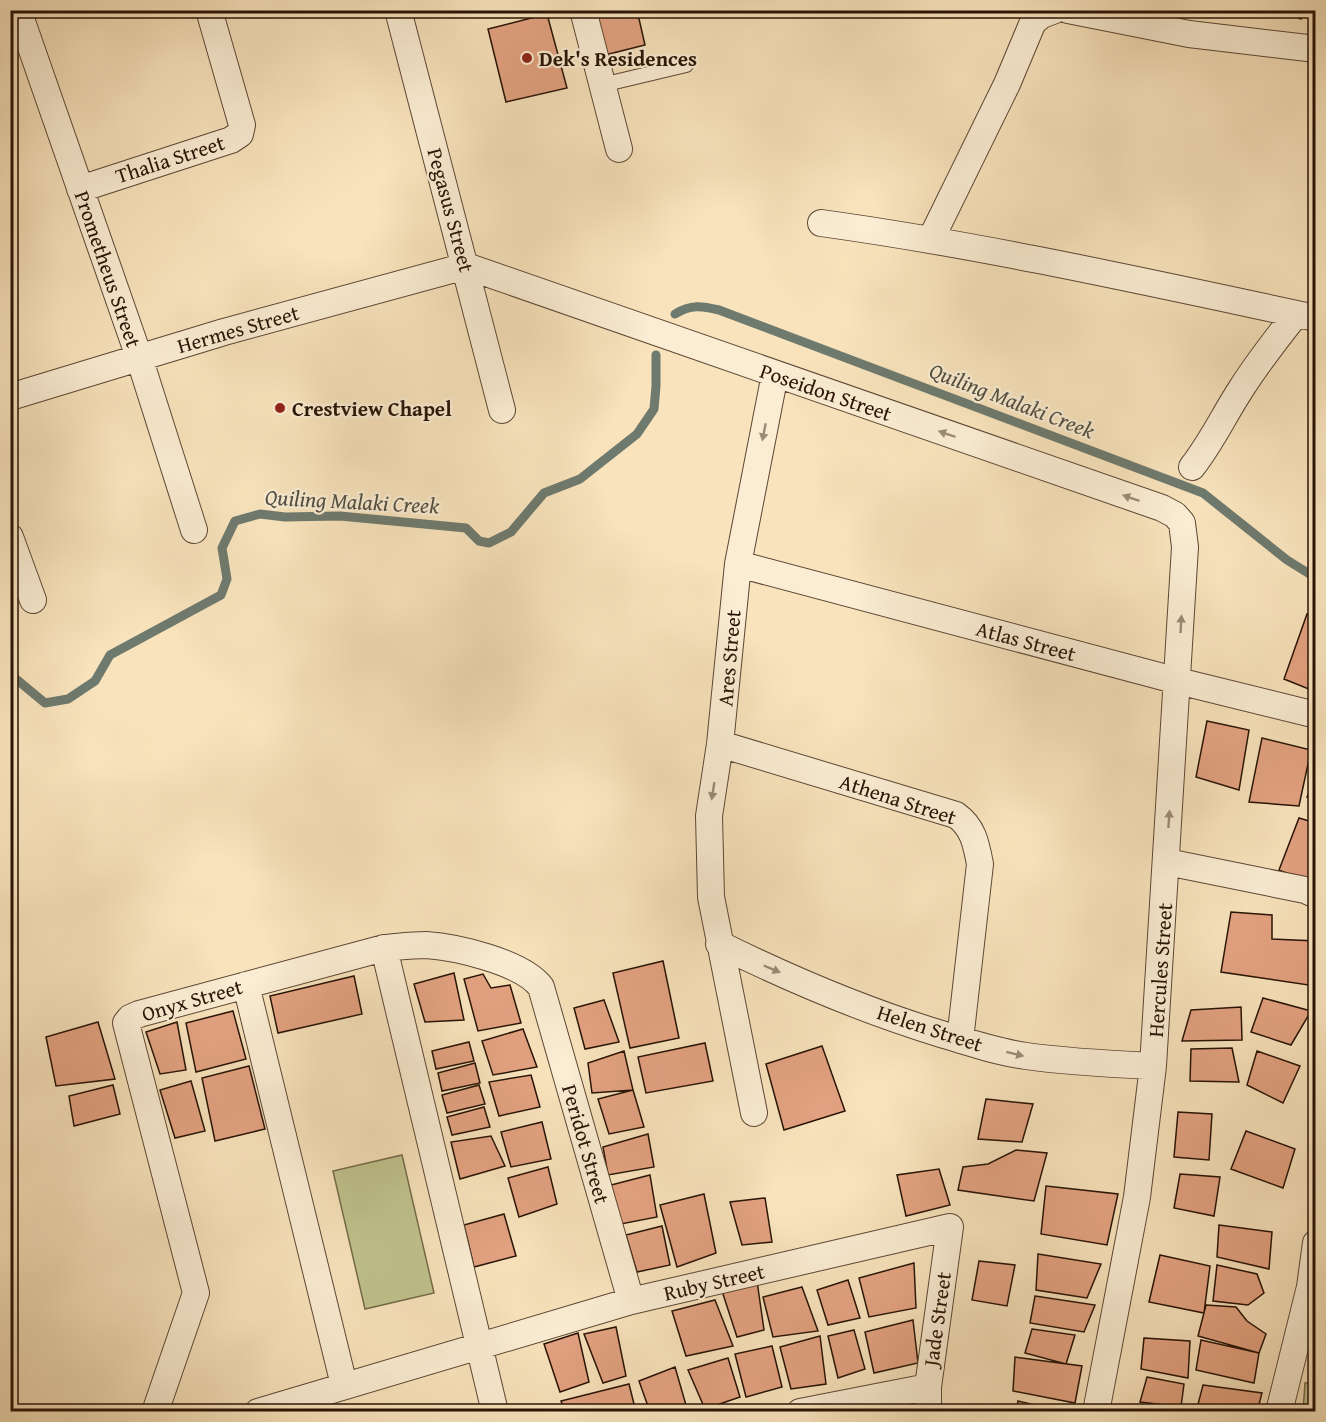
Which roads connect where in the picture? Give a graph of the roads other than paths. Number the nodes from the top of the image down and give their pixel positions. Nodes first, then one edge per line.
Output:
1 (18, 10) edge
2 (209, 10) edge
3 (398, 10) edge
4 (583, 10) edge
5 (1056, 10) edge
6 (1068, 10) edge
7 (1316, 49) edge
8 (686, 65) dead end
9 (602, 85) junction
10 (619, 149) dead end
11 (80, 189) junction
12 (821, 222) dead end
13 (931, 239) junction
14 (466, 266) junction
15 (1306, 316) edge
16 (139, 357) junction
17 (775, 374) junction
18 (10, 397) edge
19 (502, 410) dead end
20 (1192, 467) dead end
21 (1182, 524) joint
22 (194, 530) dead end
23 (10, 537) edge
24 (738, 564) junction
25 (33, 600) dead end
26 (1178, 681) junction
27 (1316, 715) edge
28 (720, 744) junction
29 (1167, 862) junction
30 (1316, 895) edge
31 (719, 944) junction
32 (384, 948) junction
33 (246, 985) junction
34 (542, 987) joint
35 (960, 1040) junction
36 (1154, 1066) junction
37 (754, 1113) dead end
38 (950, 1227) joint
39 (1316, 1243) edge
40 (1313, 1289) edge
41 (631, 1301) junction
42 (480, 1345) junction
43 (344, 1385) junction
44 (928, 1399) edge
45 (155, 1412) edge
46 (258, 1412) edge
47 (495, 1412) edge
48 (800, 1412) edge
49 (1096, 1412) edge
50 (1279, 1412) edge

1 - 11 street, Prometheus Street
2 - 11 street, Thalia Street
3 - 14 street, Pegasus Street
4 - 9 street
5 - 13 street
6 - 7 street
8 - 9 lane
9 - 10 street
11 - 16 street, Prometheus Street
12 - 13 street
13 - 15 street
14 - 16 street, Hermes Street
14 - 17 street, Poseidon Street
14 - 19 street, Pegasus Street
15 - 20 street
16 - 18 street, Hermes Street
16 - 22 street, Prometheus Street
21 -> 17 street, Poseidon Street
17 -> 24 street, Ares Street
26 -> 21 street, Hercules Street
23 - 25 street
24 - 26 street, Atlas Street
24 - 28 street, Ares Street
26 - 27 street, Atlas Street
29 -> 26 street, Hercules Street
28 -> 31 street, Ares Street
28 - 35 street, Athena Street
29 - 30 street
29 - 36 street, Hercules Street
31 -> 35 street, Helen Street
31 - 37 street, Ares Street
32 - 33 street, Onyx Street
32 - 34 street, Onyx Street
32 - 42 street
33 - 43 street
33 - 45 street, Onyx Street
34 - 41 street, Peridot Street
35 -> 36 street, Helen Street
36 - 49 street, Hercules Street
38 - 41 street, Ruby Street
38 - 44 street, Jade Street
39 - 40 street
40 - 50 street
41 - 42 street, Ruby Street
42 - 43 street, Ruby Street
42 - 47 street
43 - 46 street, Ruby Street
44 - 48 street

